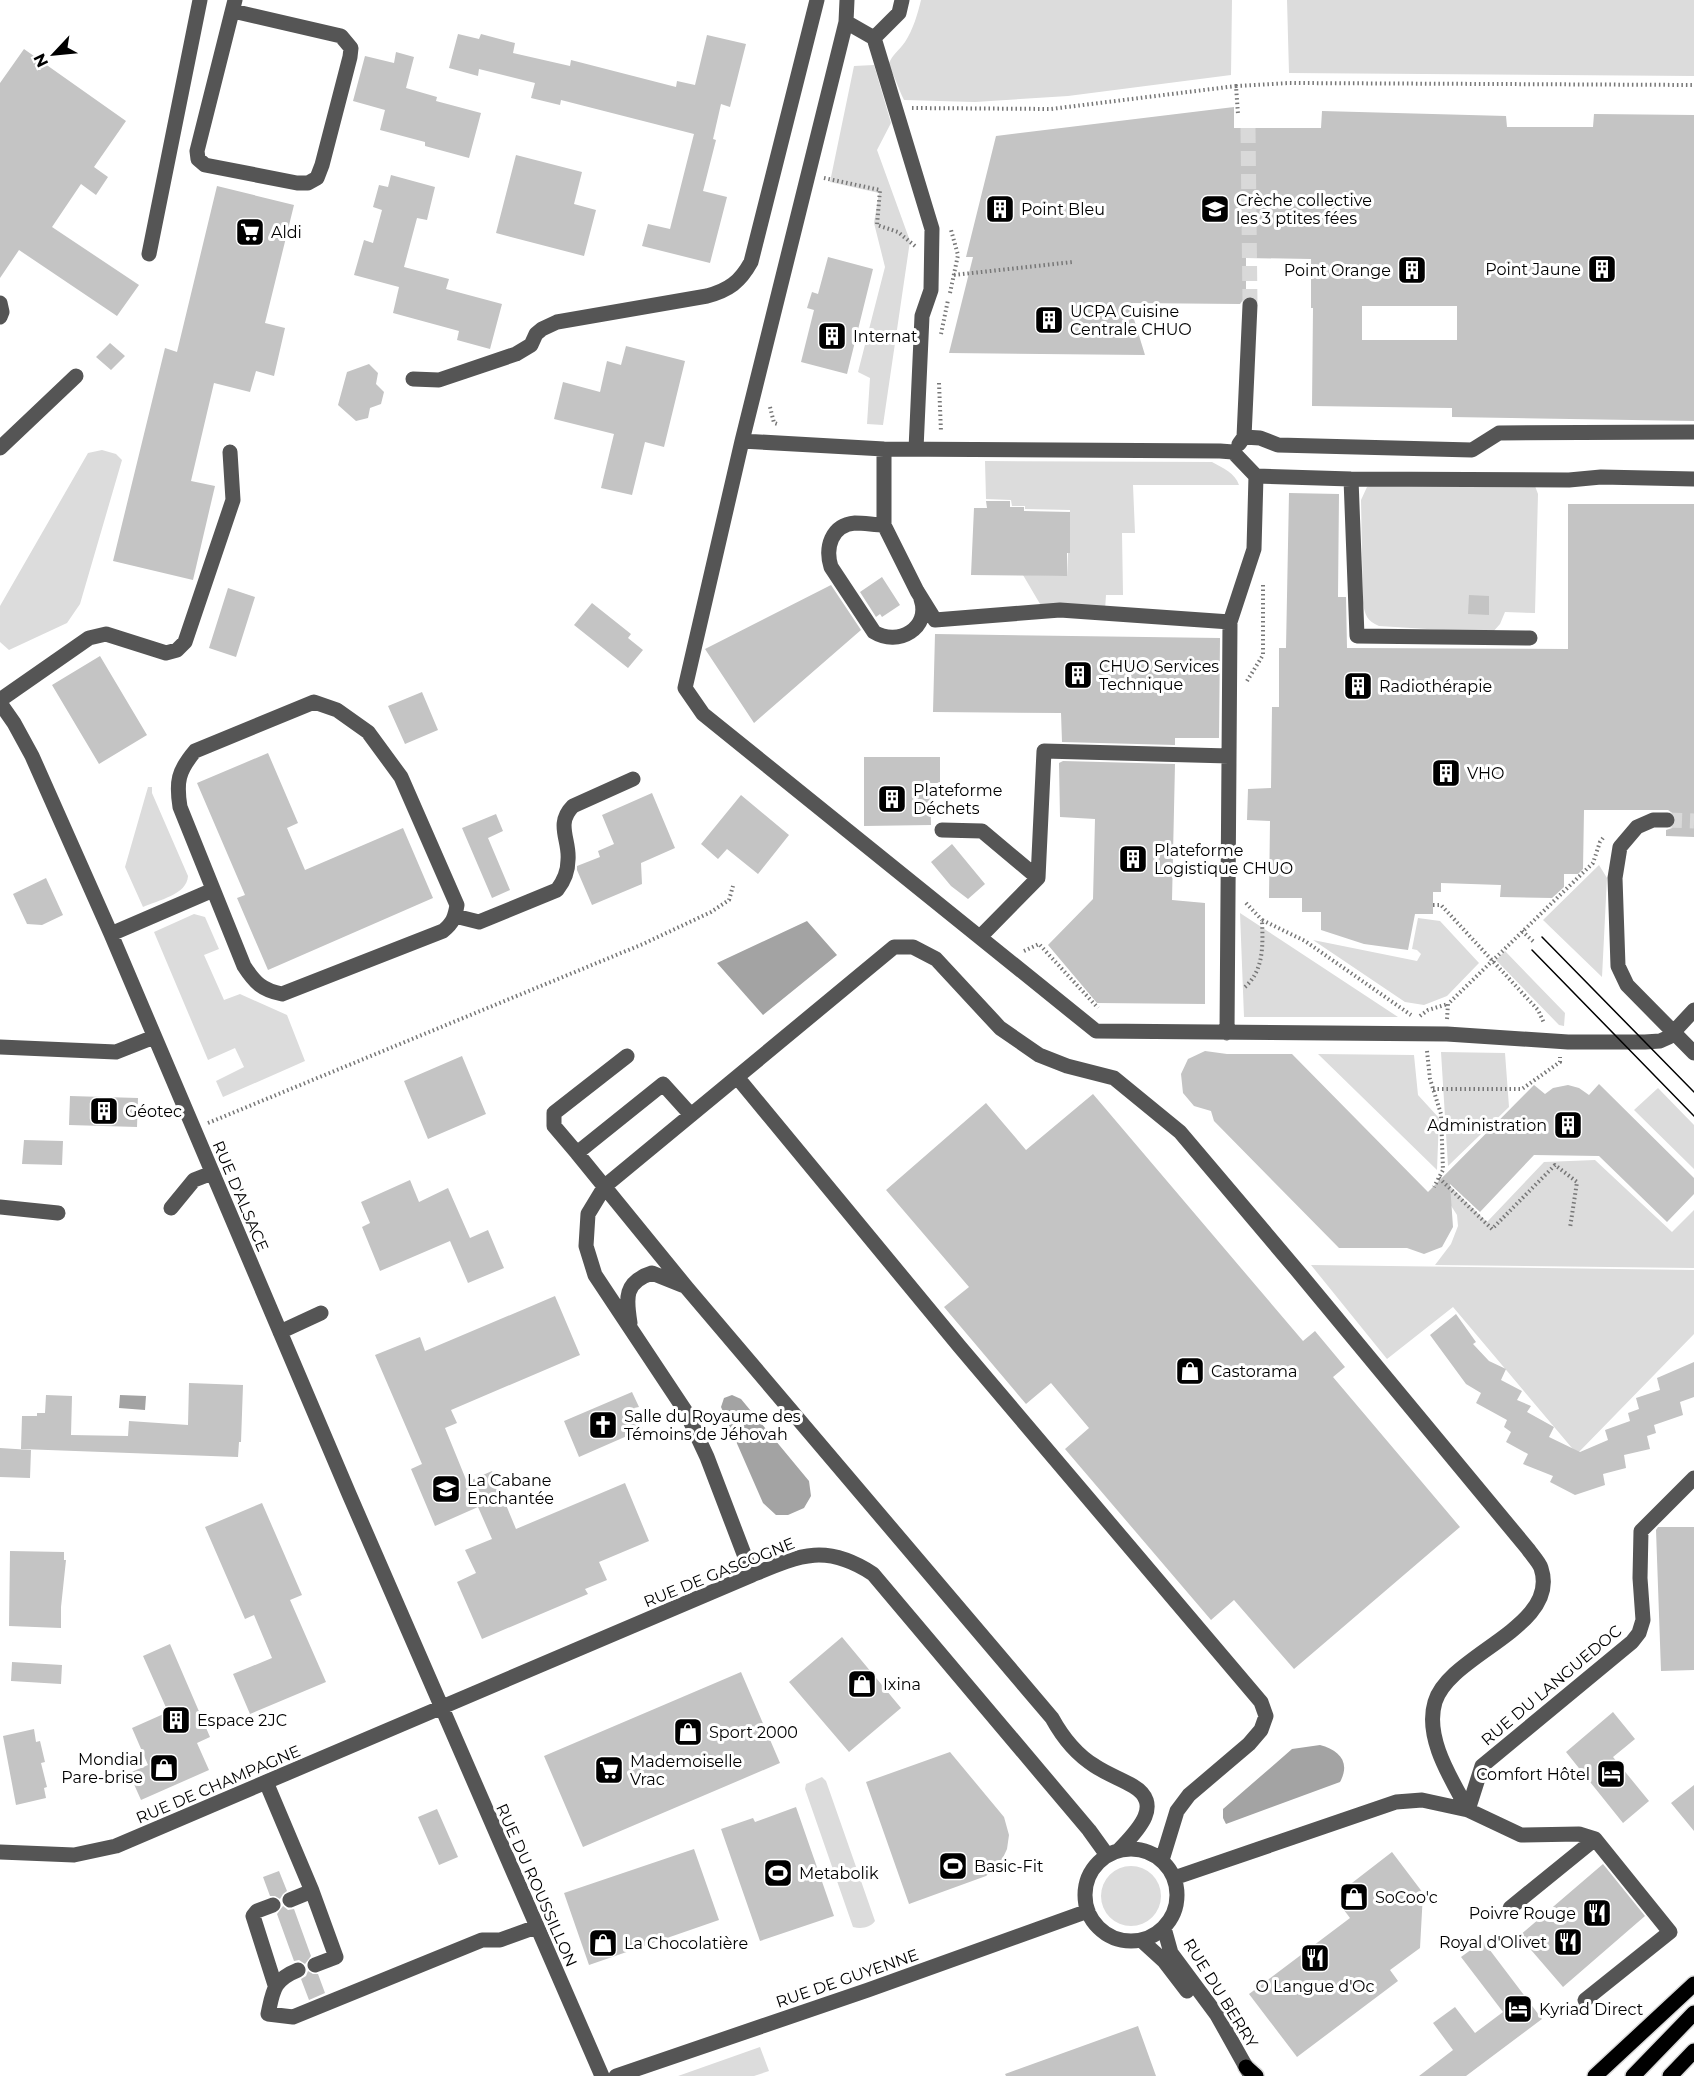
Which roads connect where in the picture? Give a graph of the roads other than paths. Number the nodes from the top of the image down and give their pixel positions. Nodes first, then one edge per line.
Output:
1 (200, 0) edge
2 (817, 0) edge
3 (847, 0) edge
4 (902, 0) edge
5 (234, 5) edge
6 (846, 22) junction
7 (874, 38) junction
8 (149, 254) dead end
9 (0, 303) edge
10 (1250, 305) tunnel mouth
11 (0, 317) edge
12 (76, 376) dead end
13 (413, 379) dead end
14 (1694, 432) edge
15 (1244, 437) junction
16 (742, 441) junction
17 (0, 448) edge
18 (884, 449) junction
19 (916, 449) junction
20 (230, 452) dead end
21 (1233, 452) junction
22 (1256, 476) junction
23 (1694, 478) edge
24 (1351, 479) junction
25 (884, 525) junction
26 (917, 591) junction
27 (1230, 622) junction
28 (1530, 638) dead end
29 (0, 701) edge
30 (1229, 756) junction
31 (633, 779) dead end
32 (1666, 820) tunnel mouth
33 (942, 830) dead end
34 (1038, 878) junction
35 (213, 890) junction
36 (455, 916) junction
37 (111, 934) junction
38 (980, 937) junction
39 (1694, 1010) edge
40 (1227, 1033) junction
41 (1674, 1033) junction
42 (154, 1037) junction
43 (0, 1047) edge
44 (1694, 1053) edge
45 (627, 1056) dead end
46 (737, 1077) junction
47 (691, 1115) junction
48 (577, 1153) junction
49 (212, 1173) junction
50 (605, 1186) junction
51 (0, 1207) edge
52 (171, 1208) dead end
53 (58, 1213) dead end
54 (687, 1288) junction
55 (321, 1313) dead end
56 (631, 1328) junction
57 (280, 1332) junction
58 (1694, 1478) edge
59 (752, 1575) junction
60 (441, 1707) junction
61 (267, 1782) junction
62 (1468, 1810) junction
63 (1595, 1839) junction
64 (0, 1852) edge
65 (1113, 1852) junction
66 (1161, 1860) junction
67 (1174, 1878) junction
68 (312, 1891) junction
69 (291, 1900) dead end
70 (273, 1905) dead end
71 (1510, 1908) dead end
72 (1088, 1911) junction
73 (536, 1927) junction
74 (1164, 1928) junction
75 (1141, 1940) junction
76 (315, 1965) dead end
77 (298, 1970) dead end
78 (1694, 1984) edge
79 (274, 1985) junction
80 (1585, 2000) dead end
81 (1694, 2013) edge
82 (1694, 2051) edge
83 (1248, 2074) edge
84 (602, 2076) edge
85 (616, 2076) edge
86 (1594, 2076) edge
87 (1633, 2076) edge
88 (1670, 2076) edge

1 - 8 street
2 - 13 street
3 - 6 street
4 - 7 street
5 - 5 street
6 - 7 street
6 - 16 street
7 - 19 street
9 - 11 street
10 - 15 street
12 - 17 street
14 - 15 street
15 - 21 street
16 - 18 street
16 - 38 street
18 - 19 street
18 - 25 street
19 - 21 street
20 - 29 street
21 - 22 street
22 - 24 street
22 - 27 street
23 - 24 street
24 - 28 street
25 - 26 street
25 - 26 street
26 - 27 street
27 - 30 street
29 - 37 street, RUE D'ALSACE
30 - 34 street
30 - 40 street
31 - 36 street
32 - 41 street
33 - 34 street
34 - 38 street
35 - 36 street
35 - 36 street
35 - 37 street
37 - 42 street, RUE D'ALSACE
38 - 40 street
39 - 41 street
40 - 41 street
41 - 44 street
42 - 43 street
42 - 49 street, RUE D'ALSACE
45 - 48 street
46 - 47 street
46 - 62 street
46 - 66 street
47 - 48 street
47 - 50 street
48 - 50 street
49 - 52 street
49 - 57 street, RUE D'ALSACE
50 - 54 street
50 - 56 street
51 - 53 street
54 - 56 street
54 - 65 street
55 - 57 street
56 - 59 street
57 - 60 street, RUE D'ALSACE
58 - 62 street, RUE DU LANGUEDOC
59 - 60 street, RUE DE GASCOGNE
59 - 65 street, RUE DE GASCOGNE
60 - 61 street, RUE DE CHAMPAGNE
60 - 73 street, RUE DU ROUSSILLON
61 - 64 street, RUE DE CHAMPAGNE
61 - 68 street
62 - 63 street
62 - 67 street
63 - 71 street
63 - 80 street
65 - 66 street
65 - 72 street
66 - 67 street
67 - 74 street
68 - 69 street
68 - 76 street
70 - 79 street
72 - 75 street
72 - 85 street, RUE DE GUYENNE
73 - 79 street
73 - 84 street, RUE DU ROUSSILLON
74 - 75 street
74 - 83 street, RUE DU BERRY
75 - 83 street, RUE DU BERRY
77 - 79 street
78 - 86 main road
81 - 87 main road
82 - 88 main road

